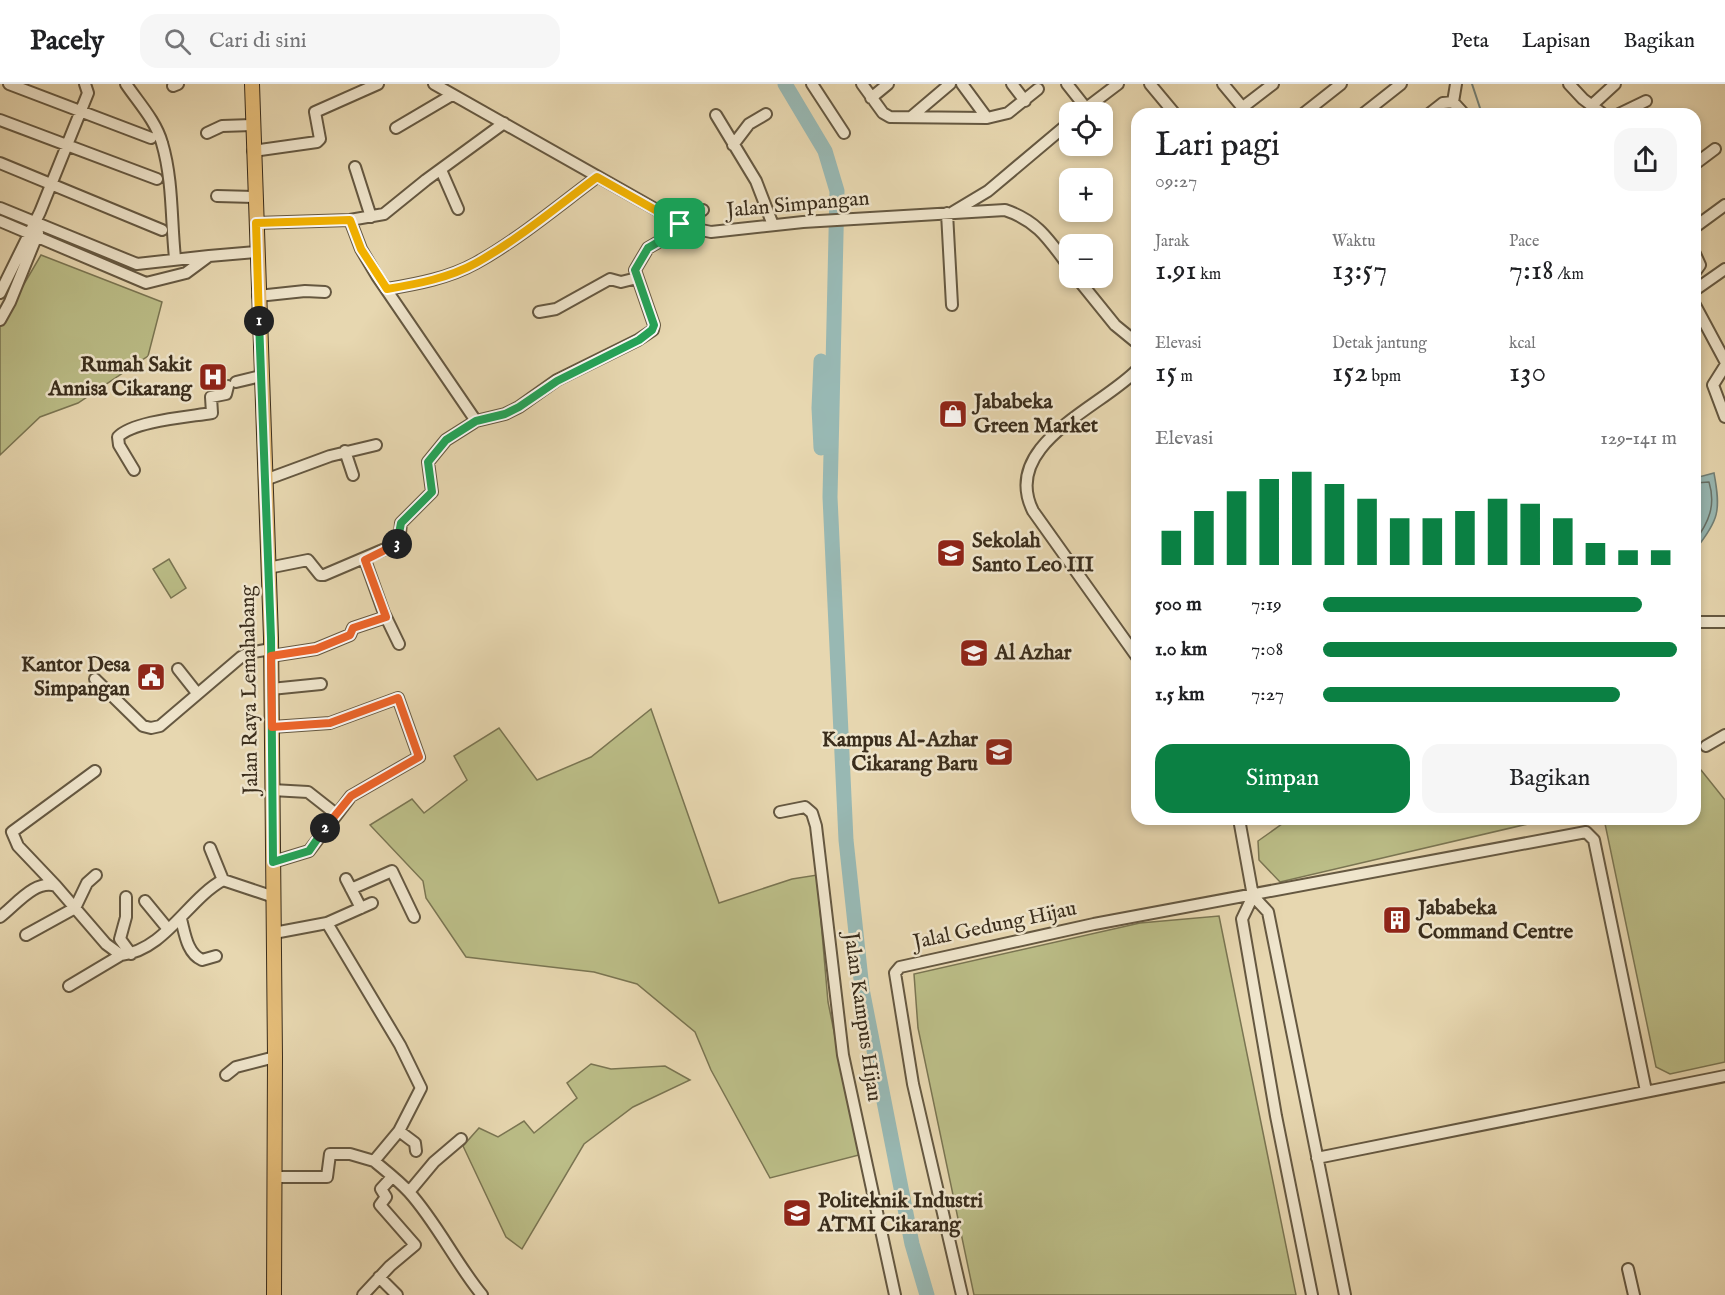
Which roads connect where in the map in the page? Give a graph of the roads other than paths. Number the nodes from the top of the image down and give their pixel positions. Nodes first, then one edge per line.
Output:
1 (9, 84) edge
2 (85, 84) edge
3 (126, 84) edge
4 (252, 84) edge
5 (378, 84) edge
6 (434, 84) edge
7 (812, 84) edge
8 (862, 84) edge
9 (888, 84) edge
10 (950, 84) edge
11 (962, 84) edge
12 (1012, 84) edge
13 (1067, 84) edge
14 (1118, 84) edge
15 (1150, 84) edge
16 (1223, 84) edge
17 (1273, 84) edge
18 (1341, 84) edge
19 (1401, 84) edge
20 (1456, 84) edge
21 (1569, 84) edge
22 (1615, 84) edge
23 (1038, 90) dead end
24 (452, 95) junction
25 (871, 98) junction
26 (1646, 100) dead end
27 (1025, 101) junction
28 (1079, 102) edge
29 (1094, 102) edge
30 (1453, 102) junction
31 (1591, 106) junction
32 (1170, 108) edge
33 (1243, 108) edge
34 (1249, 108) edge
35 (1311, 108) edge
36 (1371, 108) edge
37 (1437, 108) edge
38 (1458, 108) edge
39 (1594, 108) edge
40 (1631, 108) edge
41 (80, 112) junction
42 (766, 114) dead end
43 (716, 115) dead end
44 (911, 117) junction
45 (987, 118) junction
46 (0, 120) edge
47 (504, 123) junction
48 (252, 124) junction
49 (396, 128) dead end
50 (1059, 131) edge
51 (207, 133) dead end
52 (844, 133) dead end
53 (151, 138) dead end
54 (733, 145) junction
55 (66, 147) junction
56 (1715, 149) dead end
57 (253, 151) junction
58 (1701, 160) edge
59 (0, 163) edge
60 (355, 167) dead end
61 (441, 170) junction
62 (597, 177) junction
63 (157, 179) dead end
64 (51, 184) junction
65 (217, 196) dead end
66 (254, 197) junction
67 (1725, 205) edge
68 (0, 208) edge
69 (458, 209) dead end
70 (703, 210) dead end
71 (950, 213) junction
72 (371, 218) junction
73 (350, 220) junction
74 (0, 221) edge
75 (256, 223) junction
76 (1701, 223) edge
77 (38, 224) junction
78 (680, 224) junction
79 (773, 225) junction
80 (162, 230) dead end
81 (33, 235) junction
82 (256, 252) junction
83 (1059, 254) edge
84 (209, 256) junction
85 (175, 258) junction
86 (1725, 269) edge
87 (637, 278) junction
88 (1701, 286) edge
89 (1085, 288) edge
90 (387, 289) junction
91 (325, 292) dead end
92 (0, 293) edge
93 (258, 297) junction
94 (952, 305) dead end
95 (539, 312) dead end
96 (1701, 316) edge
97 (0, 320) edge
98 (1131, 339) edge
99 (1725, 361) edge
100 (1725, 366) edge
101 (1131, 375) edge
102 (261, 376) junction
103 (1725, 417) edge
104 (476, 421) junction
105 (376, 445) dead end
106 (345, 451) junction
107 (134, 470) dead end
108 (353, 475) dead end
109 (265, 480) junction
110 (365, 560) junction
111 (268, 568) junction
112 (386, 617) junction
113 (1723, 620) edge
114 (1701, 622) edge
115 (399, 644) dead end
116 (1131, 649) edge
117 (271, 652) junction
118 (178, 669) dead end
119 (95, 678) dead end
120 (321, 684) dead end
121 (272, 689) junction
122 (197, 693) junction
123 (272, 727) junction
124 (1725, 735) edge
125 (1706, 746) dead end
126 (95, 771) dead end
127 (273, 790) junction
128 (780, 812) dead end
129 (336, 814) junction
130 (1240, 825) edge
131 (210, 848) dead end
132 (273, 862) junction
133 (96, 875) dead end
134 (223, 880) junction
135 (56, 886) junction
136 (1253, 896) junction
137 (126, 897) dead end
138 (274, 897) junction
139 (145, 901) dead end
140 (372, 903) dead end
141 (75, 908) junction
142 (361, 908) junction
143 (0, 917) edge
144 (414, 917) dead end
145 (181, 919) junction
146 (327, 923) junction
147 (168, 929) junction
148 (274, 933) junction
149 (26, 935) dead end
150 (126, 954) junction
151 (216, 957) dead end
152 (69, 986) dead end
153 (275, 1057) junction
154 (226, 1075) dead end
155 (1725, 1076) edge
156 (1646, 1091) junction
157 (399, 1131) junction
158 (461, 1138) dead end
159 (416, 1151) dead end
160 (1317, 1158) junction
161 (374, 1161) junction
162 (274, 1177) junction
163 (392, 1177) junction
164 (409, 1192) junction
165 (1628, 1269) dead end
166 (379, 1277) junction
167 (274, 1295) edge
168 (363, 1295) edge
169 (397, 1295) edge
170 (482, 1295) edge
171 (896, 1295) edge
172 (962, 1295) edge
173 (1312, 1295) edge
174 (1345, 1295) edge
175 (1634, 1295) edge

1 - 41 street
2 - 41 street
3 - 85 street
4 - 48 main road, Jalan Raya Lemahabang
5 - 57 street
6 - 24 street, Jalan Simpangan
7 - 52 street
8 - 25 street
9 - 25 street
10 - 44 street
11 - 45 street
12 - 27 street
13 - 28 street
14 - 29 street
15 - 32 street
16 - 33 street
17 - 34 street
18 - 35 street
19 - 36 street
20 - 30 street
21 - 31 street
22 - 31 street
23 - 27 street
24 - 47 street, Jalan Simpangan
24 - 49 street
25 - 44 street
26 - 40 street
27 - 45 street
30 - 37 street
30 - 38 street
31 - 39 street
41 - 53 street
41 - 55 street
42 - 54 street
43 - 54 street
44 - 45 street
46 - 55 street
47 - 61 street
47 - 62 street, Jalan Simpangan
48 - 51 street
48 - 57 main road, Jalan Raya Lemahabang
50 - 71 street
54 - 79 street
55 - 63 street
55 - 64 street
56 - 58 street
57 - 66 main road, Jalan Raya Lemahabang
59 - 64 street
60 - 72 street
61 - 69 street
61 - 72 street
62 - 78 street, Jalan Simpangan
62 - 90 street
64 - 77 street
64 - 80 street
65 - 66 street
66 - 75 main road, Jalan Raya Lemahabang
67 - 76 street
68 - 77 street
70 - 78 street
71 - 79 street, Jalan Simpangan
71 - 83 street, Jalan Simpangan
71 - 94 street
72 - 73 street
73 - 75 street
73 - 90 street
74 - 81 street
75 - 82 main road, Jalan Raya Lemahabang
77 - 81 street
77 - 85 street
78 - 79 street, Jalan Simpangan
78 - 87 street
81 - 84 street
81 - 92 street
81 - 97 street
82 - 84 street
82 - 93 main road, Jalan Raya Lemahabang
84 - 85 street
86 - 88 street
87 - 95 street
87 - 104 street
89 - 98 street
90 - 104 street
91 - 93 street
93 - 102 main road, Jalan Raya Lemahabang
96 - 99 street
100 - 103 street
101 - 116 street
102 - 107 street
102 - 109 main road, Jalan Raya Lemahabang
104 - 110 street
105 - 106 street
106 - 108 street
106 - 109 street
109 - 111 main road, Jalan Raya Lemahabang
110 - 111 street
110 - 112 street
111 - 117 main road, Jalan Raya Lemahabang
112 - 115 street
112 - 117 street
113 - 114 street
117 - 121 main road, Jalan Raya Lemahabang
117 - 122 street
118 - 122 street
119 - 122 street
120 - 121 street
121 - 123 main road, Jalan Raya Lemahabang
123 - 127 main road, Jalan Raya Lemahabang
123 - 129 street
124 - 125 street
126 - 135 street
127 - 129 street
127 - 132 main road, Jalan Raya Lemahabang
128 - 171 street, Jalan Kampus Hijau
129 - 132 street
130 - 136 street
131 - 134 street
132 - 138 main road, Jalan Raya Lemahabang
133 - 141 street
134 - 138 street
134 - 145 street
135 - 141 street
135 - 143 street
136 - 156 street
136 - 160 street
136 - 172 street, Jalal Gedung Hijau
136 - 173 street
137 - 150 street
138 - 148 main road, Jalan Raya Lemahabang
139 - 147 street
140 - 142 street
141 - 149 street
141 - 150 street
142 - 144 street
142 - 146 street
145 - 147 street
145 - 151 street
146 - 148 street
146 - 157 street
147 - 150 street
148 - 153 main road, Jalan Raya Lemahabang
150 - 152 street
153 - 154 street
153 - 162 main road, Jalan Raya Lemahabang
155 - 156 street
156 - 160 street
157 - 159 street
157 - 161 street
158 - 164 street
160 - 174 street
161 - 162 street
161 - 163 street
162 - 167 main road, Jalan Raya Lemahabang
163 - 164 street
163 - 166 street
164 - 170 street
165 - 175 street
166 - 168 street
166 - 169 street

